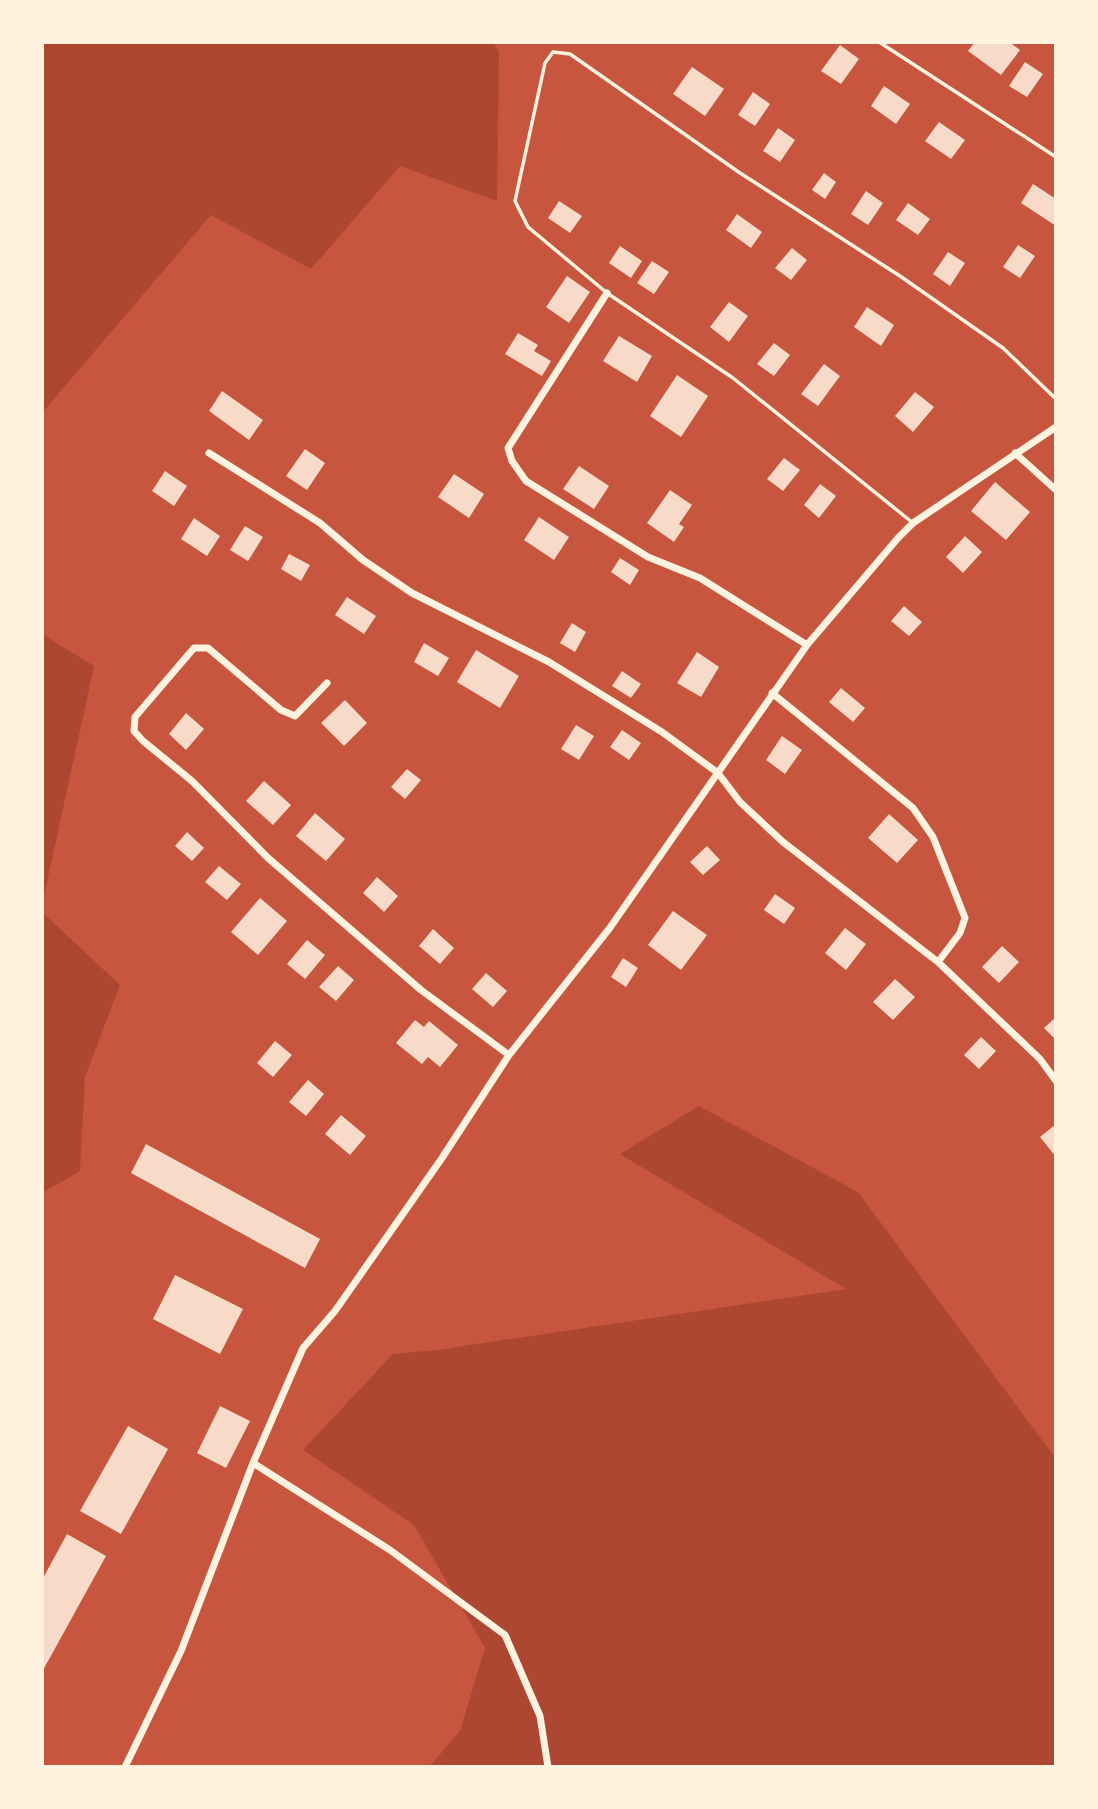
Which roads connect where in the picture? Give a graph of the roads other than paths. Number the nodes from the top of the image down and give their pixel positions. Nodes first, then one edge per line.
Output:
1 (879, 42) edge
2 (1056, 156) edge
3 (607, 293) junction
4 (1056, 399) edge
5 (1056, 427) edge
6 (209, 453) dead end
7 (1015, 453) junction
8 (1056, 490) edge
9 (913, 523) junction
10 (807, 645) junction
11 (327, 683) dead end
12 (772, 693) junction
13 (718, 773) junction
14 (938, 962) junction
15 (509, 1055) junction
16 (1056, 1081) edge
17 (253, 1463) junction
18 (125, 1767) edge
19 (548, 1767) edge

1 - 2 lane
3 - 4 lane
3 - 9 lane
3 - 10 street
5 - 7 street
6 - 13 street
7 - 8 street
7 - 9 street
9 - 10 street
10 - 12 street
11 - 15 street
12 - 13 street
12 - 14 street
13 - 14 street
13 - 15 street
14 - 16 street
15 - 17 street
17 - 18 street
17 - 19 street

